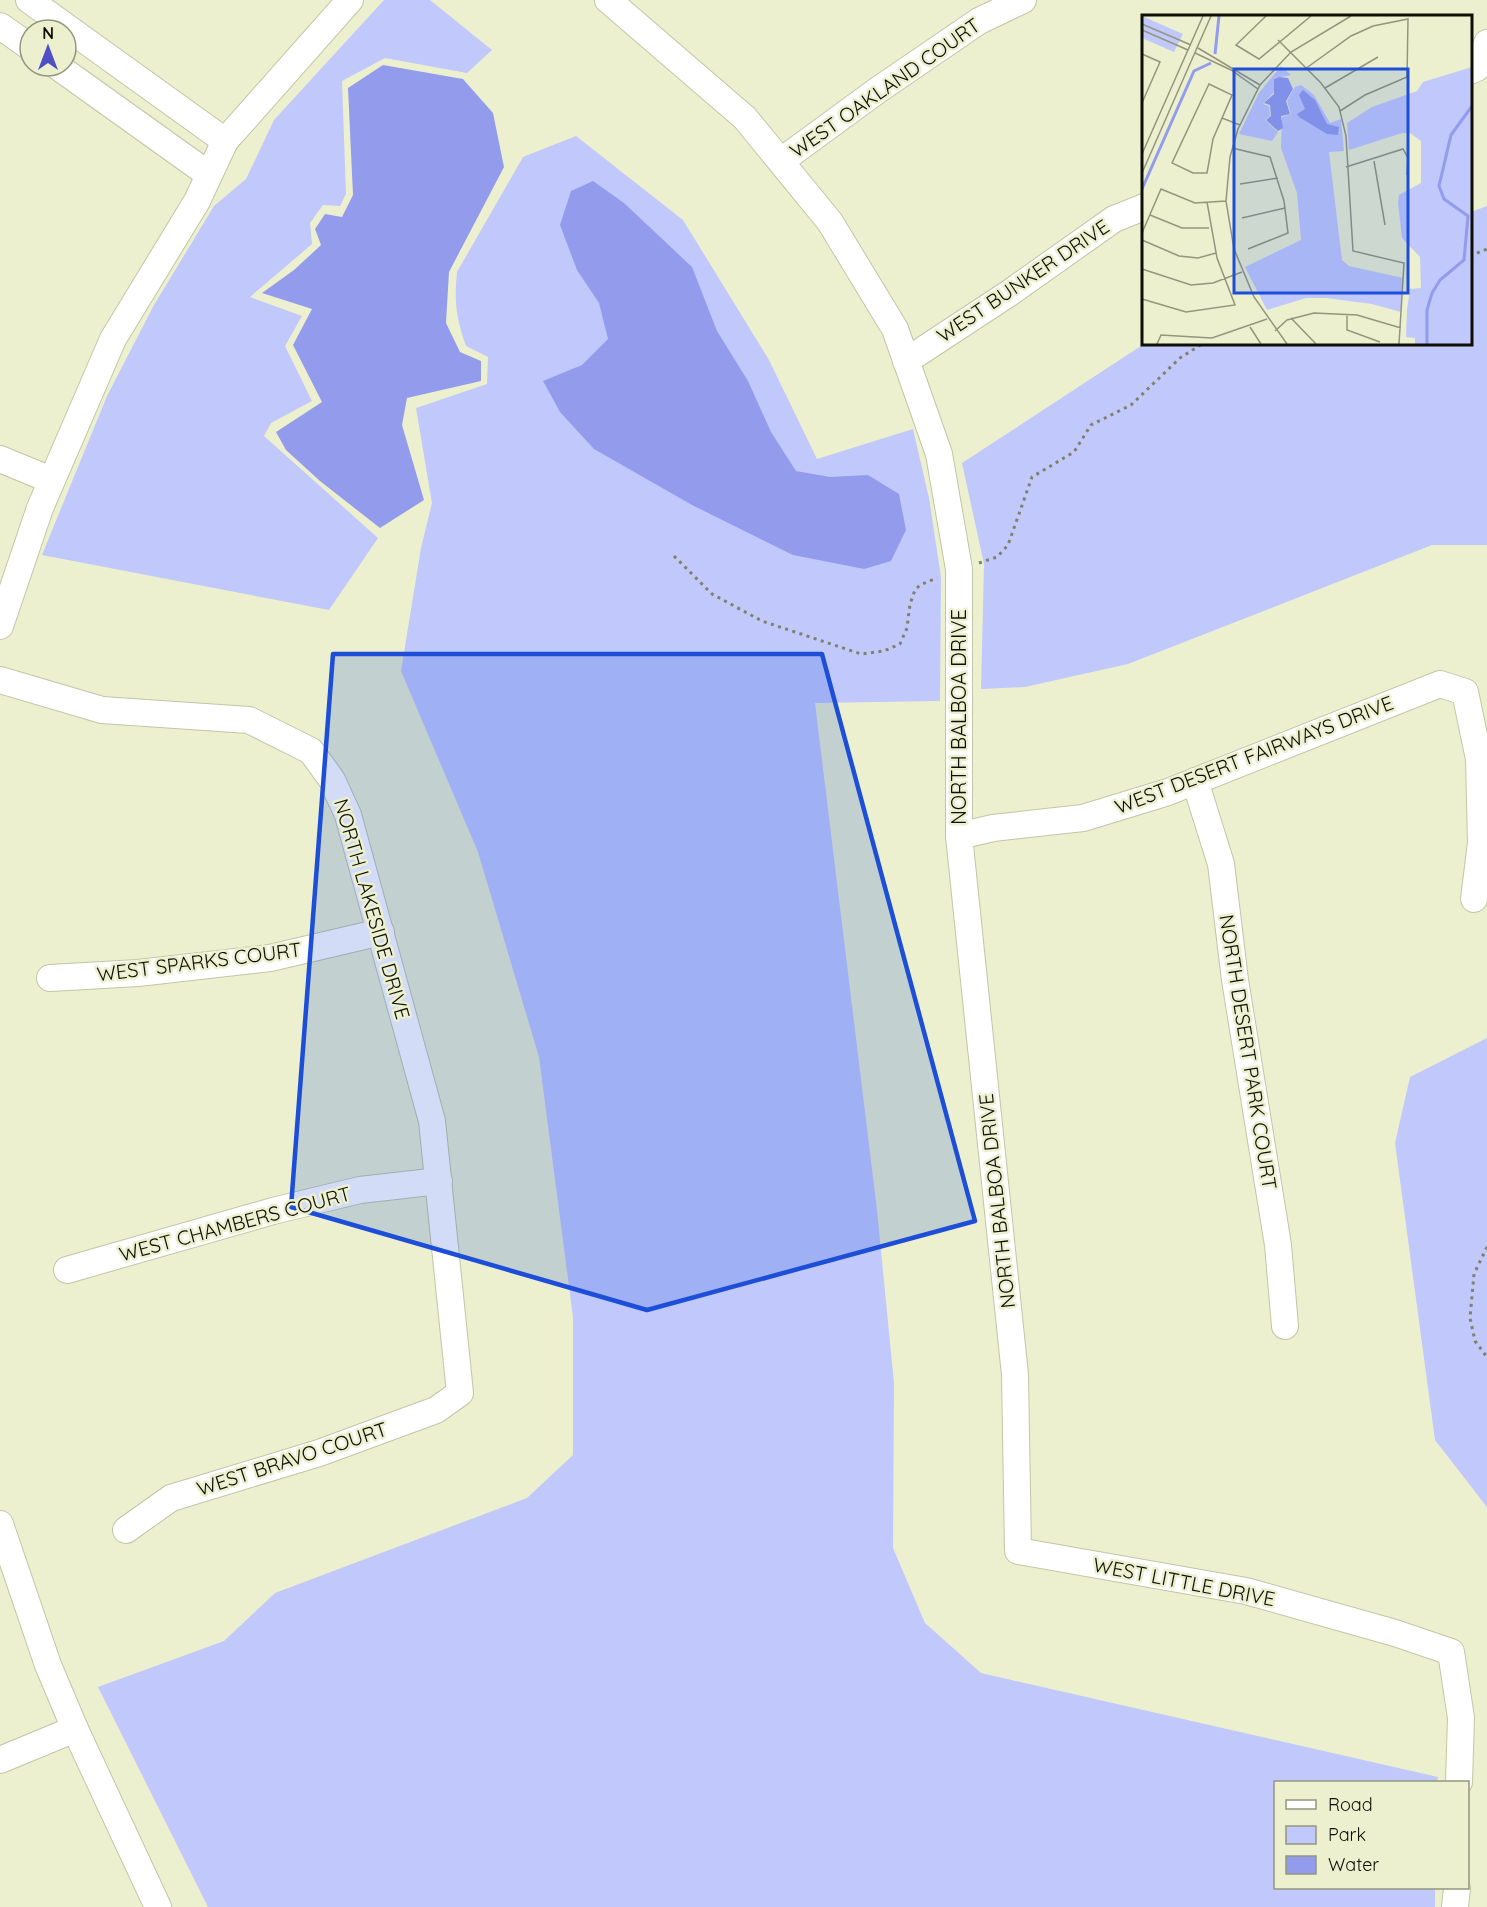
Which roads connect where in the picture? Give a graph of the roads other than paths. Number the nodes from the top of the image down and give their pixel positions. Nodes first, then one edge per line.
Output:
1 (29, 0) edge
2 (350, 0) edge
3 (609, 0) edge
4 (1023, 0) edge
5 (0, 26) edge
6 (18, 39) edge
7 (1487, 43) edge
8 (1474, 69) edge
9 (74, 78) edge
10 (225, 141) junction
11 (781, 161) junction
12 (208, 174) junction
13 (1142, 207) edge
14 (906, 361) junction
15 (0, 459) edge
16 (51, 480) junction
17 (0, 626) edge
18 (0, 680) edge
19 (1195, 781) junction
20 (959, 836) junction
21 (1474, 899) dead end
22 (381, 932) junction
23 (50, 978) dead end
24 (439, 1180) junction
25 (67, 1270) dead end
26 (1285, 1326) dead end
27 (460, 1393) joint
28 (0, 1524) edge
29 (126, 1530) dead end
30 (1018, 1551) joint
31 (75, 1729) junction
32 (0, 1760) edge
33 (1460, 1781) edge
34 (1457, 1889) edge
35 (158, 1907) edge
36 (1455, 1907) edge

1 - 10 street
2 - 10 street
3 - 11 street, NORTH BALBOA DRIVE
4 - 11 street, WEST OAKLAND COURT
5 - 6 street
7 - 8 street
9 - 12 street
10 - 12 street
11 - 14 street, NORTH BALBOA DRIVE
12 - 16 street
13 - 14 street, WEST BUNKER DRIVE
14 - 20 street, NORTH BALBOA DRIVE
15 - 16 street
16 - 17 street
18 - 22 street, NORTH LAKESIDE DRIVE
19 - 20 street, WEST DESERT FAIRWAYS DRIVE
19 - 21 street, WEST DESERT FAIRWAYS DRIVE
19 - 26 street, NORTH DESERT PARK COURT
20 - 30 street, NORTH BALBOA DRIVE
22 - 23 street, WEST SPARKS COURT
22 - 24 street, NORTH LAKESIDE DRIVE
24 - 25 street, WEST CHAMBERS COURT
24 - 27 street, NORTH LAKESIDE DRIVE
27 - 29 street, WEST BRAVO COURT
28 - 31 street
30 - 33 street, WEST LITTLE DRIVE
31 - 32 street
31 - 35 street
34 - 36 street

